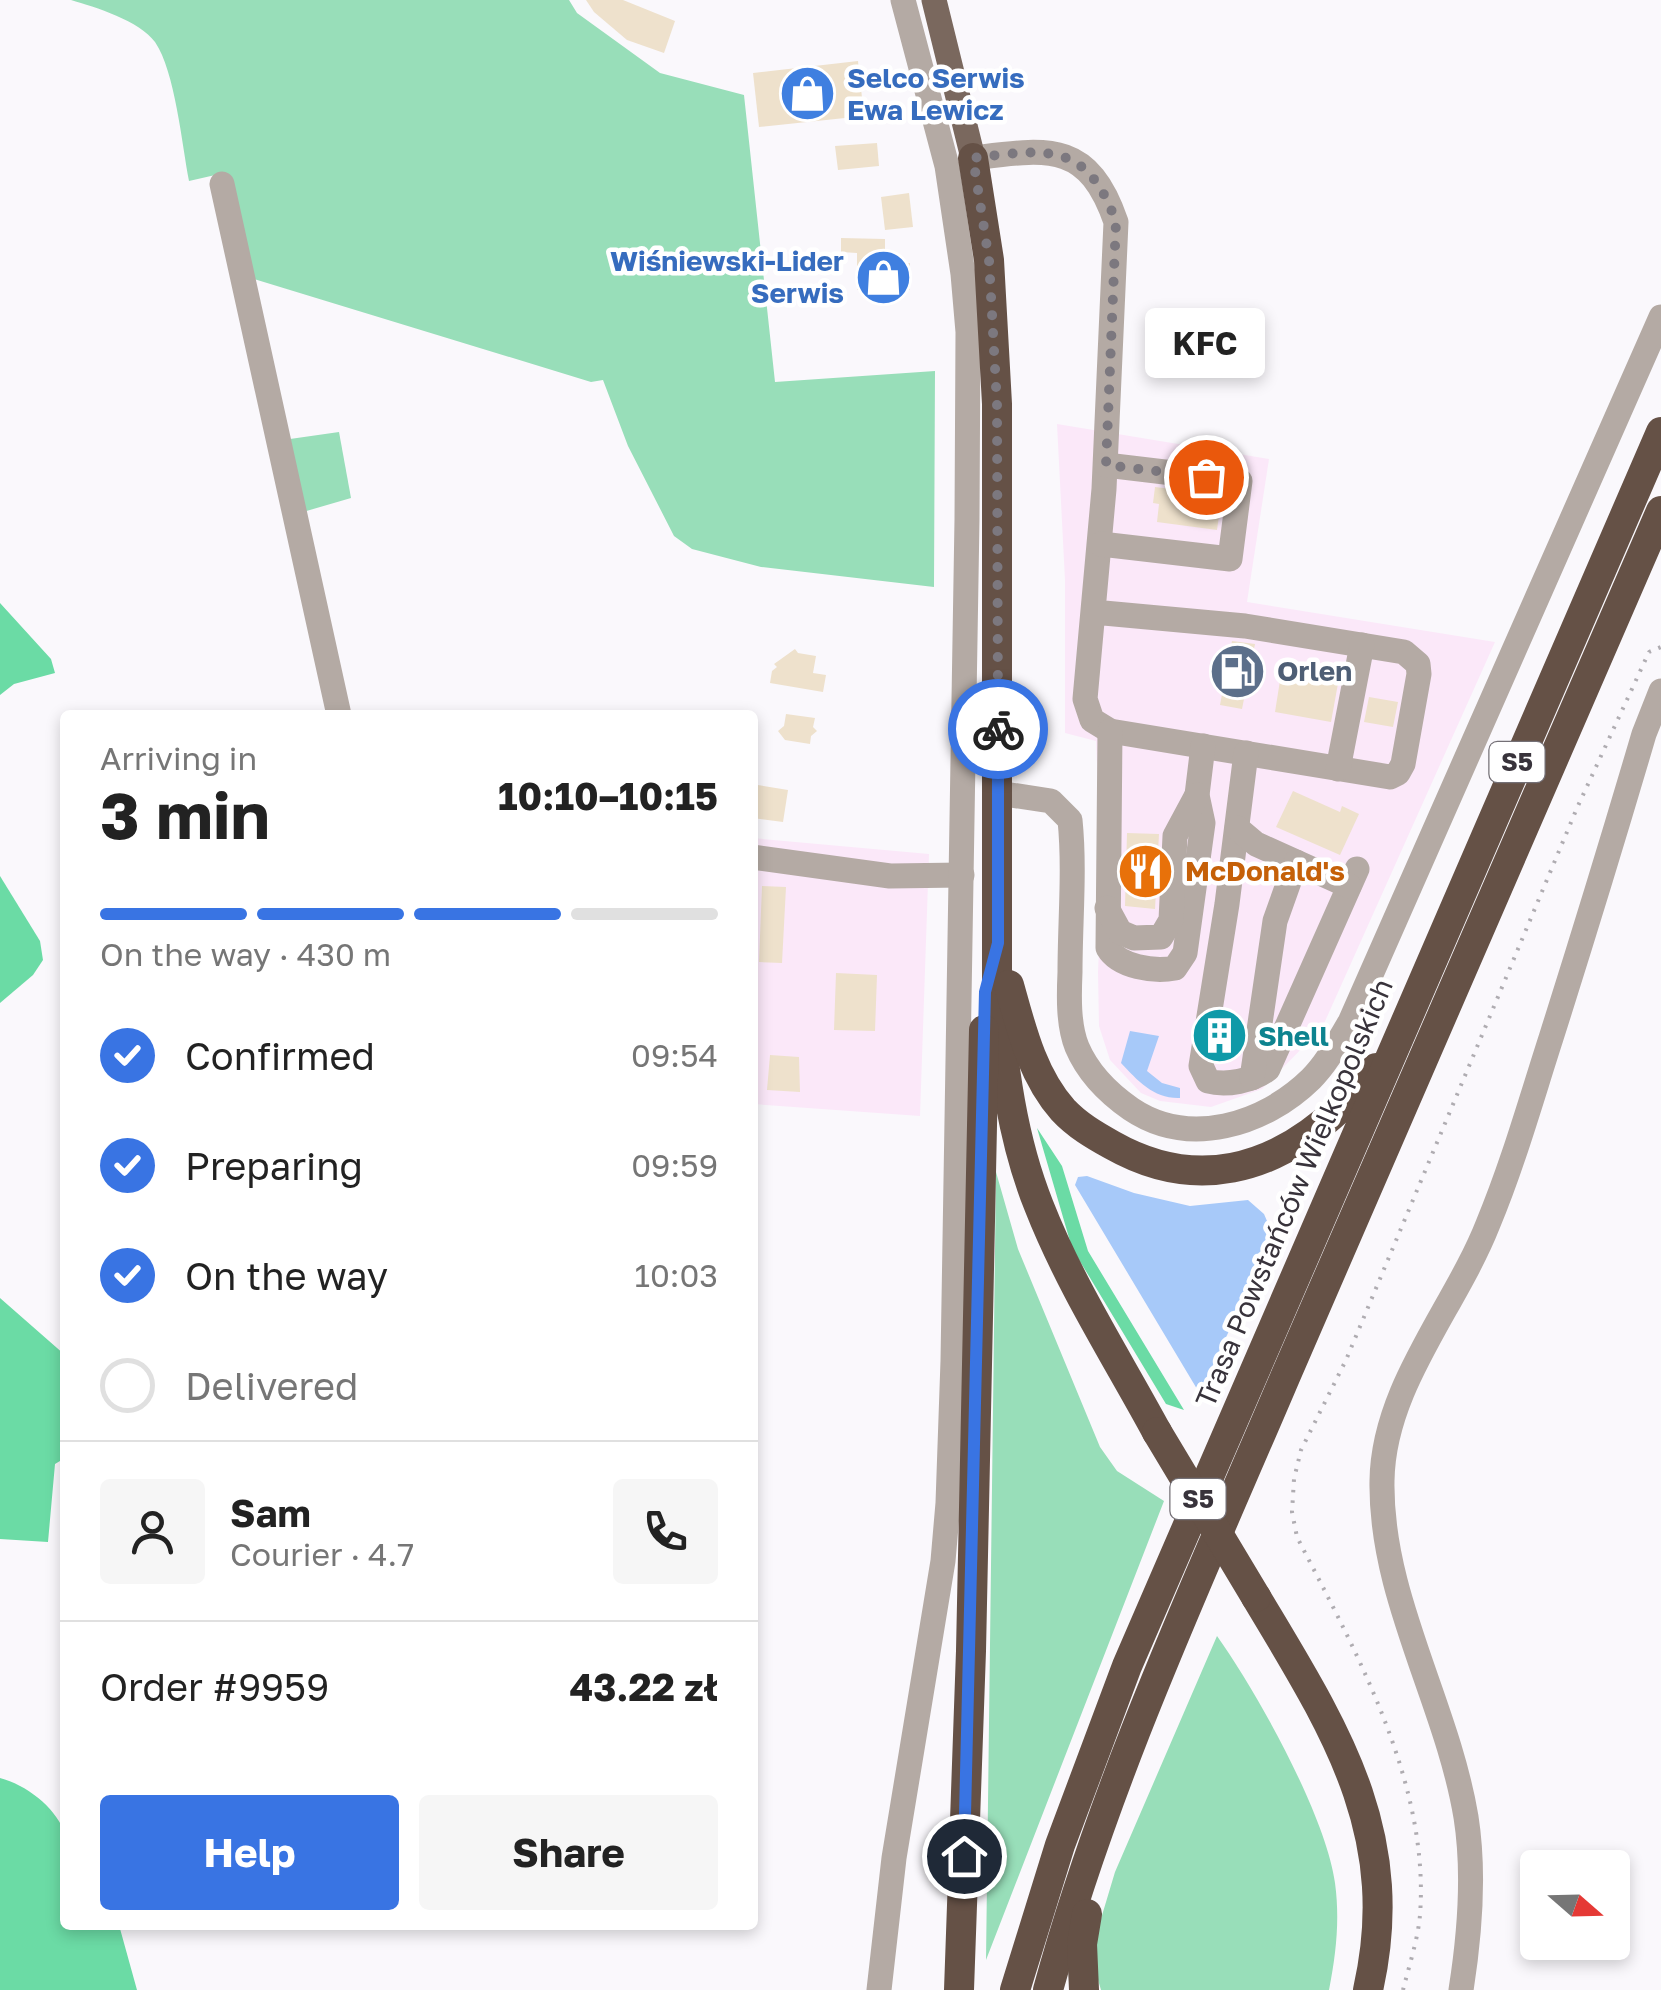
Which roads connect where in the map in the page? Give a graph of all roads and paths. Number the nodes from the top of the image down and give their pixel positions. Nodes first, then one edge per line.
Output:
1 (903, 0) edge
2 (934, 0) edge
3 (973, 158) junction
4 (222, 184) dead end
5 (1661, 317) edge
6 (1661, 432) edge
7 (1106, 465) junction
8 (1661, 512) edge
9 (1100, 544) junction
10 (1093, 612) junction
11 (1362, 645) junction
12 (1661, 691) edge
13 (338, 710) edge
14 (1110, 731) junction
15 (1203, 746) junction
16 (1246, 753) junction
17 (1338, 769) junction
18 (998, 793) junction
19 (1197, 795) junction
20 (1237, 828) junction
21 (758, 858) edge
22 (1296, 862) junction
23 (962, 875) junction
24 (1108, 908) junction
25 (998, 943) junction
26 (1406, 1017) junction
27 (1252, 1078) junction
28 (1107, 1807) junction
29 (879, 1990) edge
30 (959, 1990) edge
31 (1014, 1990) edge
32 (1048, 1990) edge
33 (1084, 1990) edge
34 (1368, 1990) edge
35 (1461, 1990) edge

1 - 23 street
2 - 3 main road
3 - 7 street
3 - 18 highway
4 - 13 street
5 - 18 street
6 - 26 highway, Trasa Powstańców Wielkopolskich / S5
7 - 9 street
7 - 9 street
8 - 28 highway, S5
9 - 10 street
10 - 11 street
10 - 14 street
11 - 17 street
11 - 17 street
12 - 35 street
14 - 15 street
14 - 24 street
15 - 16 street
15 - 19 street
16 - 17 street
16 - 20 street
18 - 25 highway
19 - 24 street
19 - 24 street
20 - 22 street
20 - 27 street
21 - 23 street
22 - 27 street
22 - 27 street
23 - 29 street
25 - 26 highway
25 - 30 highway
25 - 34 highway, bridge
26 - 31 highway, Trasa Powstańców Wielkopolskich / S5
28 - 32 highway, S5
28 - 33 highway

